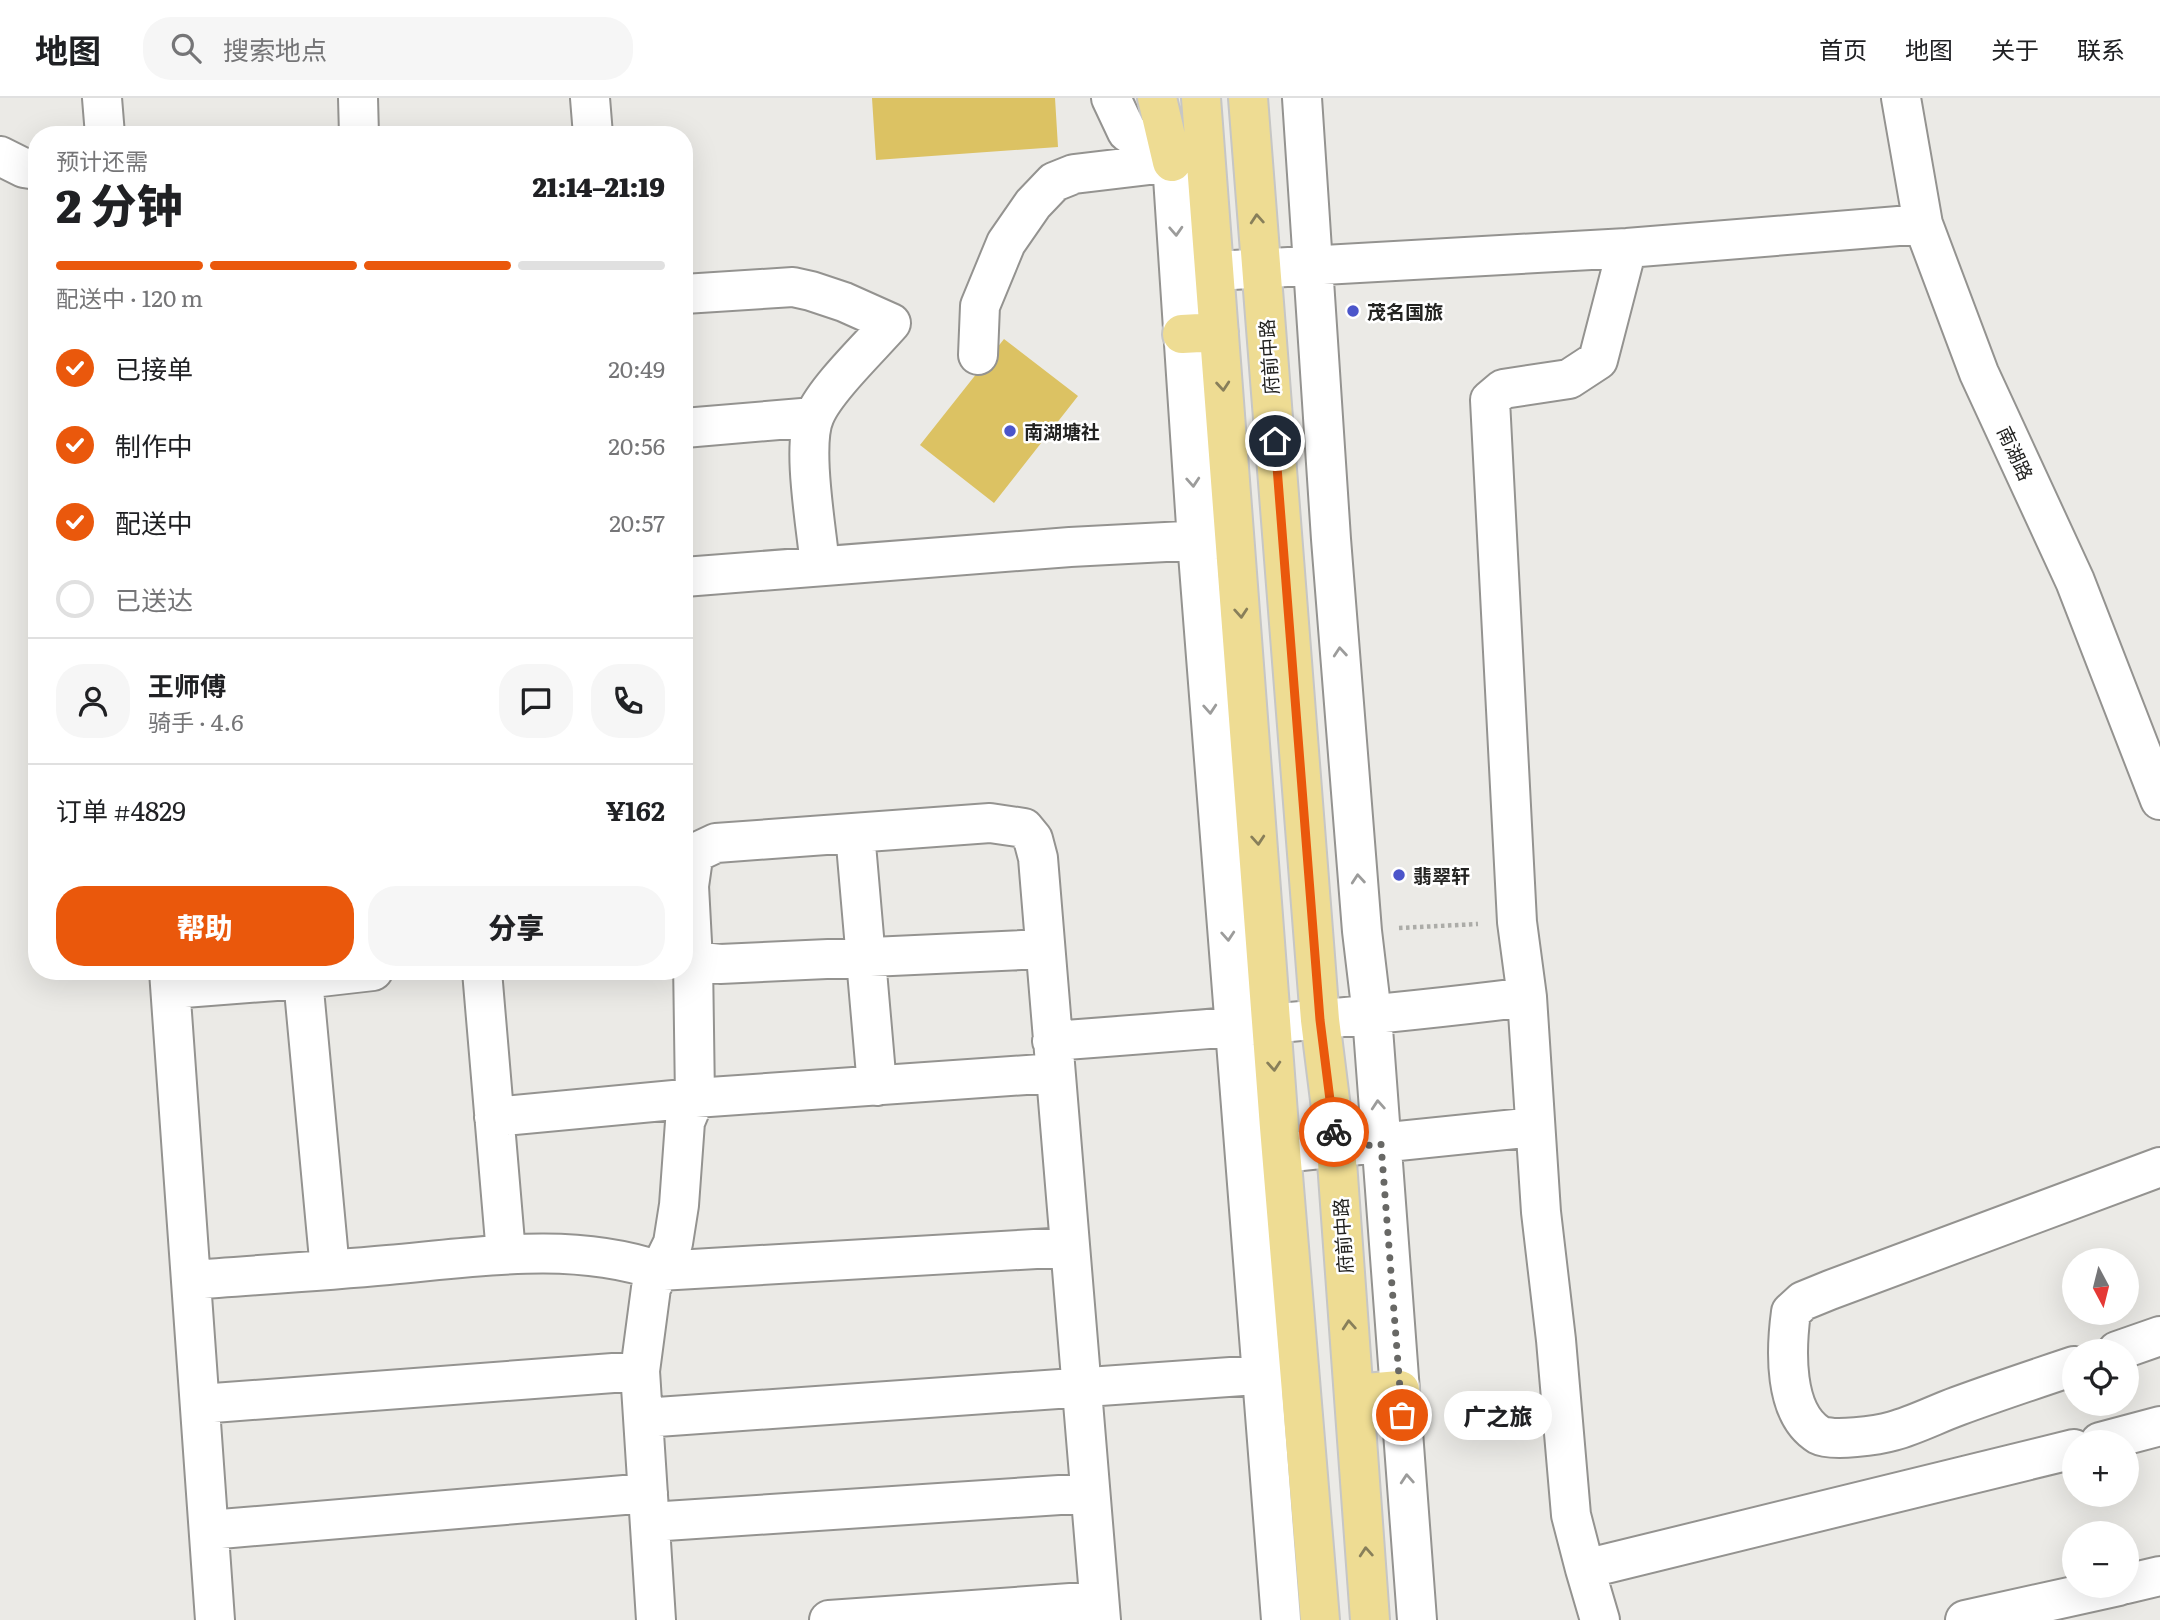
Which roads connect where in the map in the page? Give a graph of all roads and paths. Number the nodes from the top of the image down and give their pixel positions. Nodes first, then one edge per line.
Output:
1 (102, 98) edge
2 (358, 98) edge
3 (590, 98) edge
4 (1111, 98) edge
5 (1157, 98) edge
6 (1201, 98) edge
7 (1248, 98) edge
8 (1302, 98) edge
9 (1901, 98) edge
10 (104, 126) edge
11 (359, 126) edge
12 (592, 126) edge
13 (0, 156) edge
14 (1189, 160) junction
15 (28, 169) edge
16 (1923, 224) junction
17 (1627, 248) junction
18 (1312, 265) junction
19 (1261, 269) junction
20 (1214, 271) junction
21 (693, 293) edge
22 (1201, 333) junction
23 (978, 355) dead end
24 (814, 417) junction
25 (693, 427) edge
26 (1235, 539) junction
27 (1197, 541) junction
28 (820, 566) junction
29 (693, 576) edge
30 (2160, 800) edge
31 (855, 833) junction
32 (693, 858) edge
33 (1517, 922) junction
34 (1362, 930) junction
35 (1044, 949) junction
36 (866, 958) junction
37 (693, 961) edge
38 (170, 980) edge
39 (303, 980) edge
40 (483, 980) edge
41 (690, 980) edge
42 (1527, 997) junction
43 (1371, 1015) junction
44 (1320, 1020) junction
45 (1253, 1026) junction
46 (1054, 1057) junction
47 (877, 1086) junction
48 (695, 1098) junction
49 (494, 1117) junction
50 (1535, 1127) junction
51 (1381, 1144) junction
52 (1336, 1149) junction
53 (1282, 1153) junction
54 (2160, 1167) edge
55 (1070, 1247) junction
56 (506, 1254) junction
57 (330, 1270) junction
58 (659, 1271) junction
59 (191, 1280) junction
60 (2160, 1336) edge
61 (2139, 1344) edge
62 (2062, 1370) edge
63 (640, 1371) junction
64 (1301, 1372) junction
65 (1263, 1376) junction
66 (1082, 1388) junction
67 (1400, 1390) junction
68 (1354, 1394) junction
69 (200, 1404) junction
70 (643, 1418) junction
71 (2160, 1426) edge
72 (2139, 1432) edge
73 (2062, 1452) edge
74 (1090, 1493) junction
75 (649, 1507) junction
76 (209, 1530) junction
77 (1585, 1569) junction
78 (2160, 1576) edge
79 (2139, 1581) edge
80 (2065, 1598) edge
81 (1100, 1611) edge
82 (215, 1620) edge
83 (656, 1620) edge
84 (829, 1620) edge
85 (1281, 1620) edge
86 (1320, 1620) edge
87 (1370, 1620) edge
88 (1418, 1620) edge
89 (1600, 1620) edge
90 (1965, 1620) edge

1 - 10 street
2 - 11 street
3 - 12 street
4 - 14 street
5 - 14 main road
6 - 14 main road
19 -> 7 main road, 府前中路
8 - 18 street
9 - 16 street, 南湖路
13 - 15 street
14 - 20 main road
14 -> 22 street
14 - 23 street
16 - 17 street
16 - 30 street, 南湖路
17 - 18 street
17 - 33 street
18 - 19 street
34 -> 18 street
19 - 20 street
19 - 44 main road, 府前中路
20 - 22 main road
21 - 24 street
22 -> 26 main road
22 -> 27 street
24 - 25 street
24 - 28 street
26 - 27 street
26 -> 45 main road
27 - 28 street
27 -> 45 street
28 - 29 street
31 - 32 street
31 - 35 street
31 - 36 street
33 - 34 path
33 - 42 street
34 - 43 street
35 - 36 street
35 - 46 street
36 - 37 street
36 - 47 street
38 - 59 street
39 - 57 street
40 - 49 street
41 - 48 street
42 - 43 street
42 - 50 street
43 - 44 street
51 -> 43 street
44 - 45 street
44 - 52 main road, 府前中路
45 - 46 street
45 -> 53 main road
45 - 65 street
46 - 47 street
46 - 55 street
47 - 48 street
48 - 49 street
48 - 58 street
49 - 56 street
50 - 51 street
50 - 77 street
51 - 52 street
51 - 67 street
52 - 53 street
68 -> 52 main road, 府前中路
53 - 64 main road
54 - 62 street
55 - 58 street
55 - 66 street
56 - 57 street
56 - 58 street
57 - 59 street
58 - 63 street
59 - 69 street
60 - 61 street
63 - 69 street
63 - 70 street
64 - 65 street
64 - 86 main road
65 - 66 street
65 - 85 street
66 - 70 street
66 - 74 street
67 - 68 main road
88 -> 67 street
87 -> 68 main road, 府前中路
69 - 76 street
70 - 75 street
71 - 72 street
73 - 77 street
74 - 75 street
74 - 81 street
75 - 76 street
75 - 83 street
76 - 82 street
77 - 89 street
78 - 79 street
80 - 90 street
81 - 84 street

